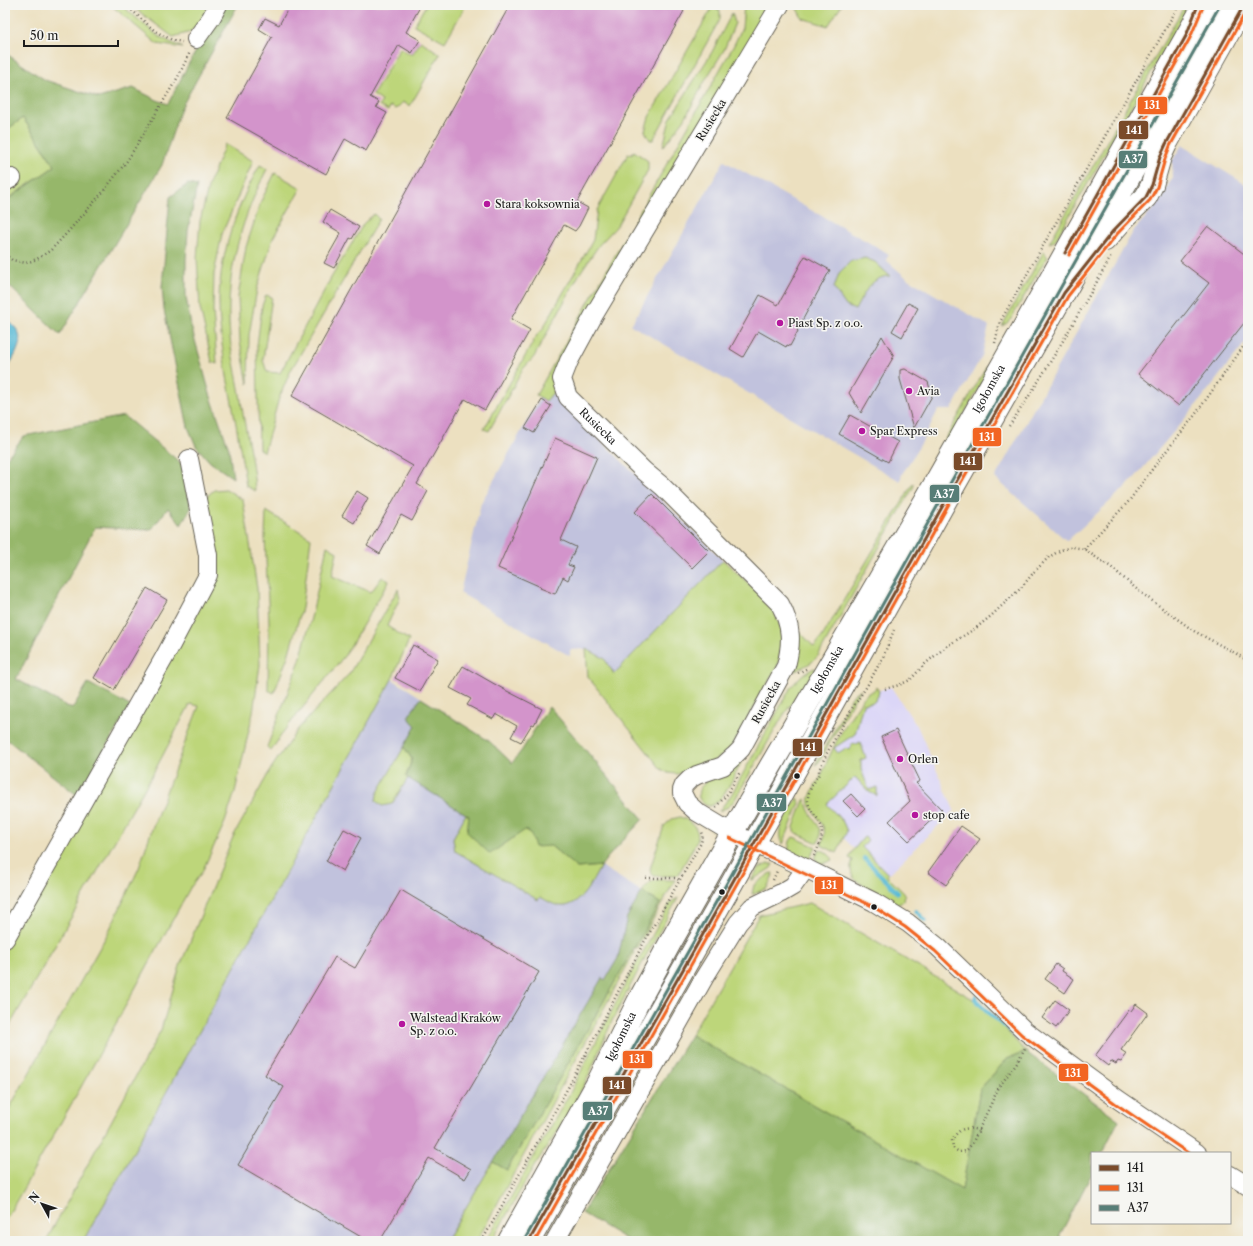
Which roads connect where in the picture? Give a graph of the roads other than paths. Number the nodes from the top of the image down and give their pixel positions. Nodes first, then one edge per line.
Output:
1 (218, 5) edge
2 (780, 5) edge
3 (1198, 5) edge
4 (1204, 5) edge
5 (1226, 5) edge
6 (1244, 5) edge
7 (1186, 36) junction
8 (196, 39) road end
9 (1064, 294) junction
10 (189, 459) dead end
11 (732, 833) junction
12 (754, 844) junction
13 (806, 868) junction
14 (5, 939) edge
15 (1196, 1152) edge
16 (1231, 1176) edge
17 (1248, 1186) edge
18 (509, 1241) edge
19 (529, 1241) edge
20 (555, 1241) edge

1 - 8 street
2 - 11 street, Rusiecka
3 - 7 main road
4 - 7 main road, Igołomska
5 - 9 main road, Igołomska
6 - 9 main road
7 - 11 main road, Igołomska
9 - 12 main road, Igołomska
10 - 14 street
11 - 12 street
11 - 18 main road, Igołomska
12 - 13 street
12 - 19 main road, Igołomska
13 - 15 street
13 - 20 street
16 - 17 street

